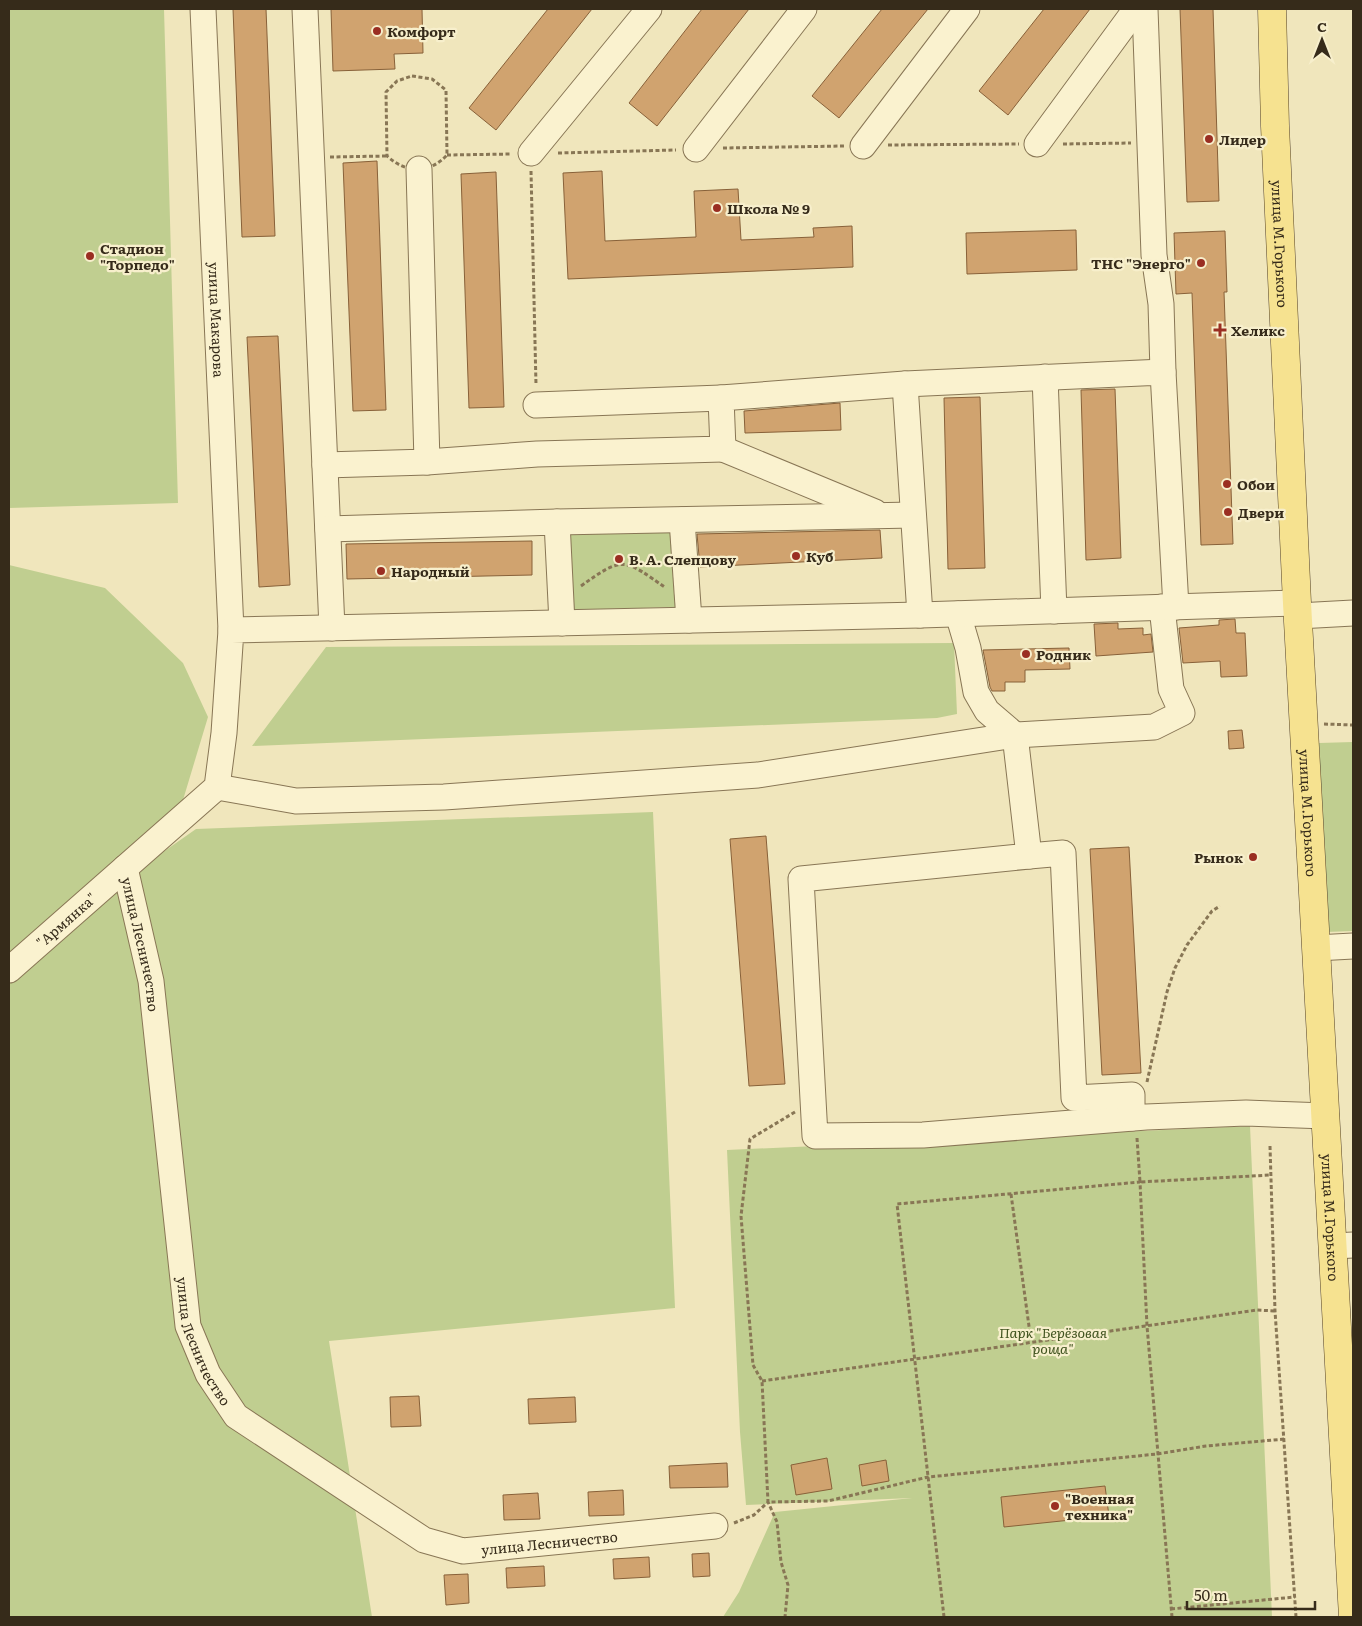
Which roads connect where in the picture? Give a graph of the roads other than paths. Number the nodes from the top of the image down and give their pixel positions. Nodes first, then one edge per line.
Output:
1 (203, 9) edge
2 (305, 9) edge
3 (649, 9) edge
4 (804, 9) edge
5 (966, 9) edge
6 (1136, 9) edge
7 (1145, 9) edge
8 (1272, 9) edge
9 (1037, 144) road end
10 (863, 146) road end
11 (696, 149) road end
12 (531, 153) road end
13 (419, 169) road end
14 (1163, 372) junction
15 (1044, 377) junction
16 (905, 384) junction
17 (721, 398) junction
18 (536, 406) road end
19 (723, 449) junction
20 (427, 462) junction
21 (325, 465) junction
22 (914, 515) junction
23 (884, 516) junction
24 (682, 520) junction
25 (557, 522) junction
26 (328, 529) junction
27 (1169, 607) junction
28 (1298, 610) junction
29 (1054, 611) junction
30 (561, 612) junction
31 (688, 612) junction
32 (1353, 613) edge
33 (958, 614) junction
34 (920, 615) junction
35 (332, 628) junction
36 (231, 630) junction
37 (1015, 735) junction
38 (216, 788) junction
39 (1029, 856) junction
40 (125, 868) junction
41 (1353, 946) edge
42 (1316, 948) junction
43 (9, 970) edge
44 (1326, 1116) junction
45 (1139, 1118) junction
46 (1344, 1246) edge
47 (715, 1526) road end
48 (1352, 1561) edge
49 (1353, 1617) edge

1 - 36 street, улица Макарова
2 - 21 street
3 - 12 street
4 - 11 street
5 - 10 street
6 - 9 street
7 - 14 street
8 - 28 main road, улица М.Горького
13 - 20 street
14 - 15 street
14 - 27 street
15 - 16 street
15 - 29 street
16 - 17 street
16 - 22 street
17 - 18 street
17 - 19 street
19 - 20 street
19 - 23 street
20 - 21 street
21 - 26 street
22 - 23 street
22 - 34 street
23 - 24 street
24 - 25 street
24 - 31 street
25 - 26 street
25 - 30 street
26 - 35 street
27 - 28 street
27 - 29 street
27 - 37 street
28 - 32 street
28 - 42 main road, улица М.Горького
29 - 33 street
30 - 31 street
30 - 35 street
31 - 34 street
33 - 34 street
33 - 37 street
35 - 36 street
36 - 38 street, улица Макарова
37 - 38 street
37 - 39 street
38 - 40 street, "Армянка"
39 - 45 street
39 - 45 street
40 - 43 street, "Армянка"
40 - 47 street, улица Лесничество
41 - 42 street
42 - 44 main road, улица М.Горького
44 - 45 street
44 - 46 main road, улица М.Горького
46 - 48 main road, улица М.Горького
48 - 49 main road, улица М.Горького

